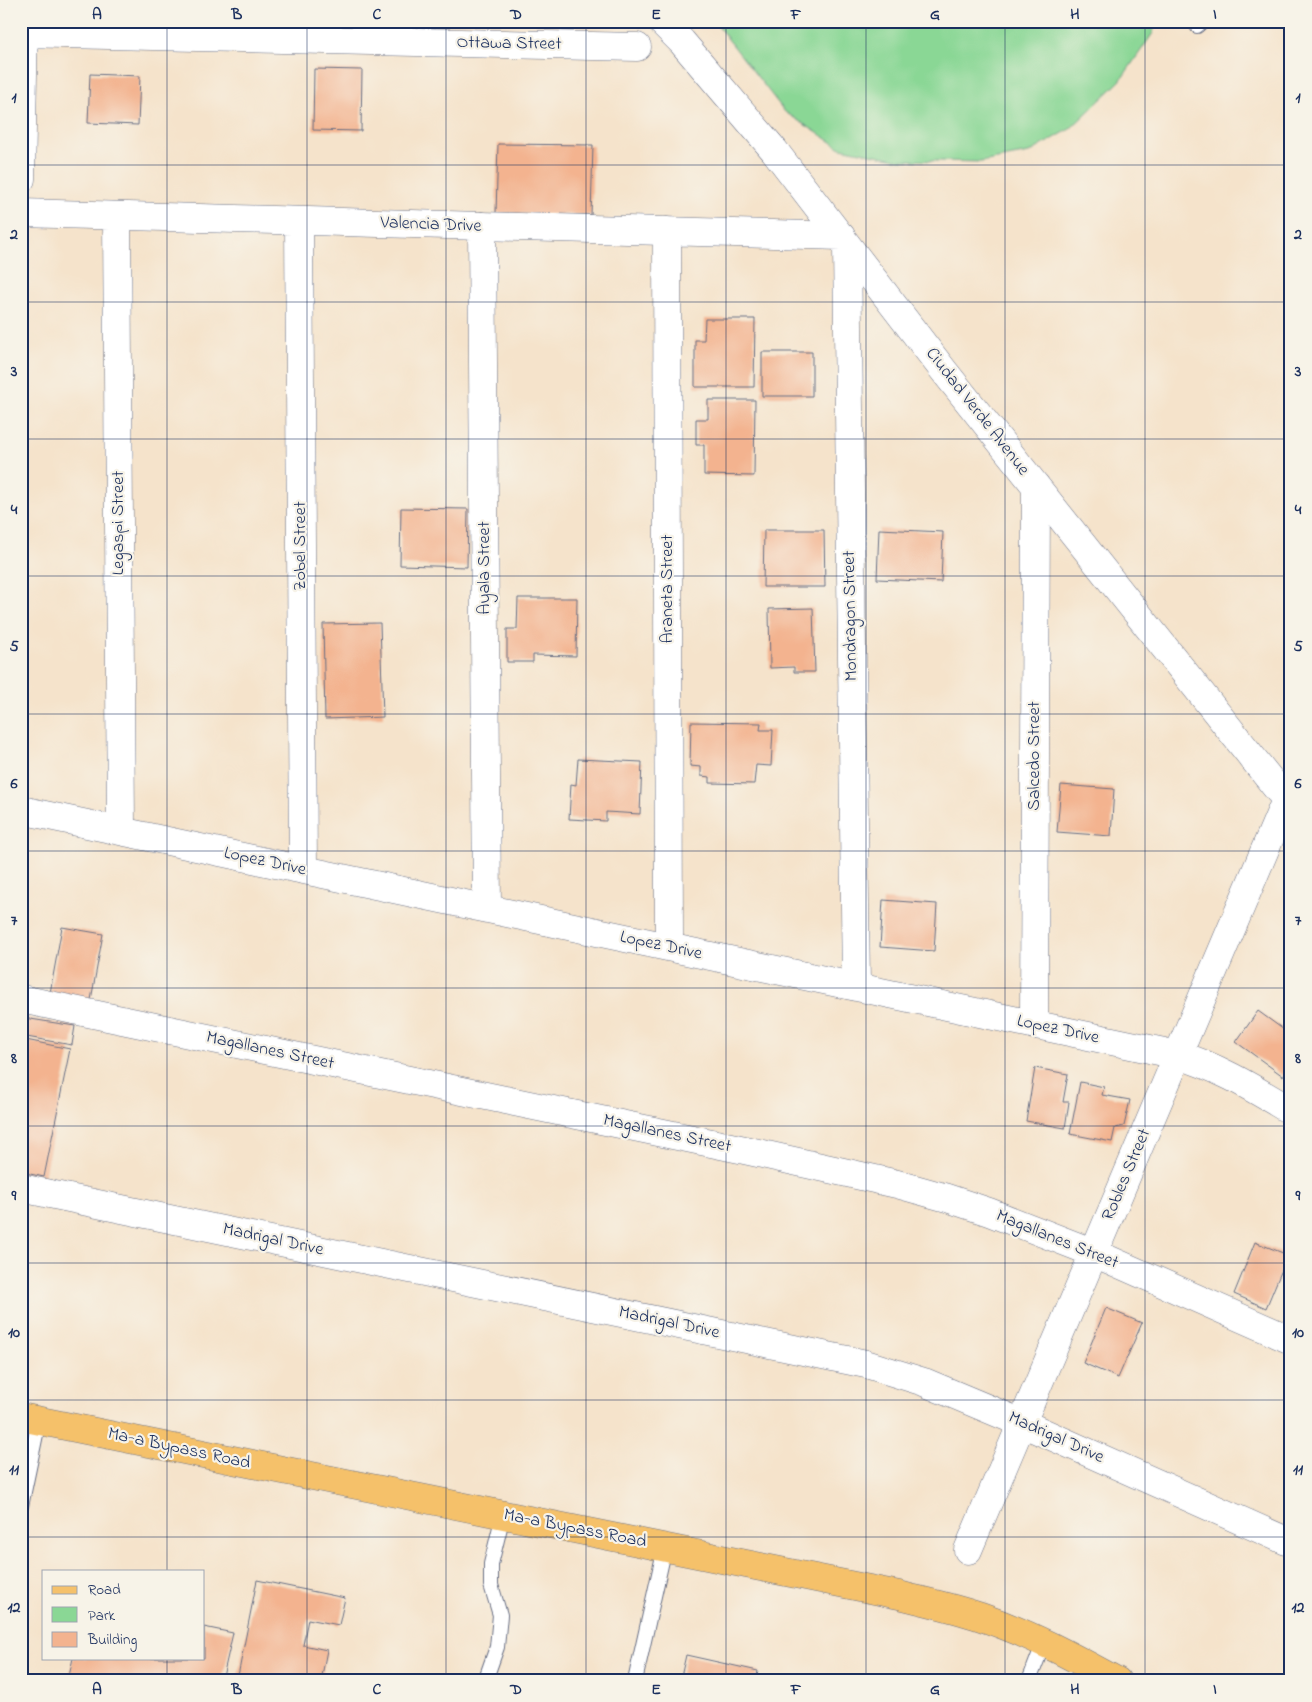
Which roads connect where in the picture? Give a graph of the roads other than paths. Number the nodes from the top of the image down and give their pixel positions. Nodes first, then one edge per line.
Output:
1 (661, 21) edge
2 (23, 29) edge
3 (305, 30) edge
4 (637, 47) dead end
5 (21, 178) edge
6 (21, 213) edge
7 (118, 216) junction
8 (299, 221) junction
9 (482, 226) junction
10 (666, 232) junction
11 (844, 241) junction
12 (1036, 486) junction
13 (1288, 803) edge
14 (21, 810) edge
15 (121, 831) junction
16 (303, 870) junction
17 (487, 909) junction
18 (669, 947) junction
19 (856, 987) junction
20 (21, 999) edge
21 (1034, 1025) junction
22 (1178, 1055) junction
23 (1291, 1111) edge
24 (21, 1188) edge
25 (1094, 1253) junction
26 (1291, 1340) edge
27 (30, 1418) edge
28 (1022, 1423) junction
29 (21, 1506) edge
30 (502, 1515) junction
31 (1291, 1543) edge
32 (665, 1548) junction
33 (968, 1550) dead end
34 (1044, 1642) junction
35 (485, 1681) edge
36 (635, 1681) edge
37 (1029, 1681) edge
38 (1117, 1681) edge

1 - 11 street, Ciudad Verde Avenue
2 - 3 street, Ottawa Street
2 - 5 street
3 - 4 street, Ottawa Street
6 - 7 street, Valencia Drive
7 - 8 street, Valencia Drive
7 - 15 street, Legaspi Street
8 - 9 street, Valencia Drive
8 - 16 street, Zobel Street
9 - 10 street, Valencia Drive
9 - 17 street, Ayala Street
10 - 11 street, Valencia Drive
10 - 18 street, Araneta Street
11 - 12 street, Ciudad Verde Avenue
11 - 19 street, Mondragon Street
12 - 13 street, Ciudad Verde Avenue
12 - 21 street, Salcedo Street
13 - 22 street, Robles Street
14 - 15 street, Lopez Drive
15 - 16 street, Lopez Drive
16 - 17 street, Lopez Drive
17 - 18 street, Lopez Drive
18 - 19 street, Lopez Drive
19 - 21 street, Lopez Drive
20 - 25 street, Magallanes Street
21 - 22 street, Lopez Drive
22 - 23 street, Lopez Drive
22 - 25 street, Robles Street
24 - 28 street, Madrigal Drive
25 - 26 street, Magallanes Street
25 - 28 street, Robles Street
27 - 29 lane
27 - 30 main road, Ma-a Bypass Road
28 - 31 street, Madrigal Drive
28 - 33 street, Robles Street
30 - 32 main road, Ma-a Bypass Road
30 - 35 lane
32 - 34 main road, Ma-a Bypass Road
32 - 36 lane
34 - 37 lane
34 - 38 main road, Ma-a Bypass Road

